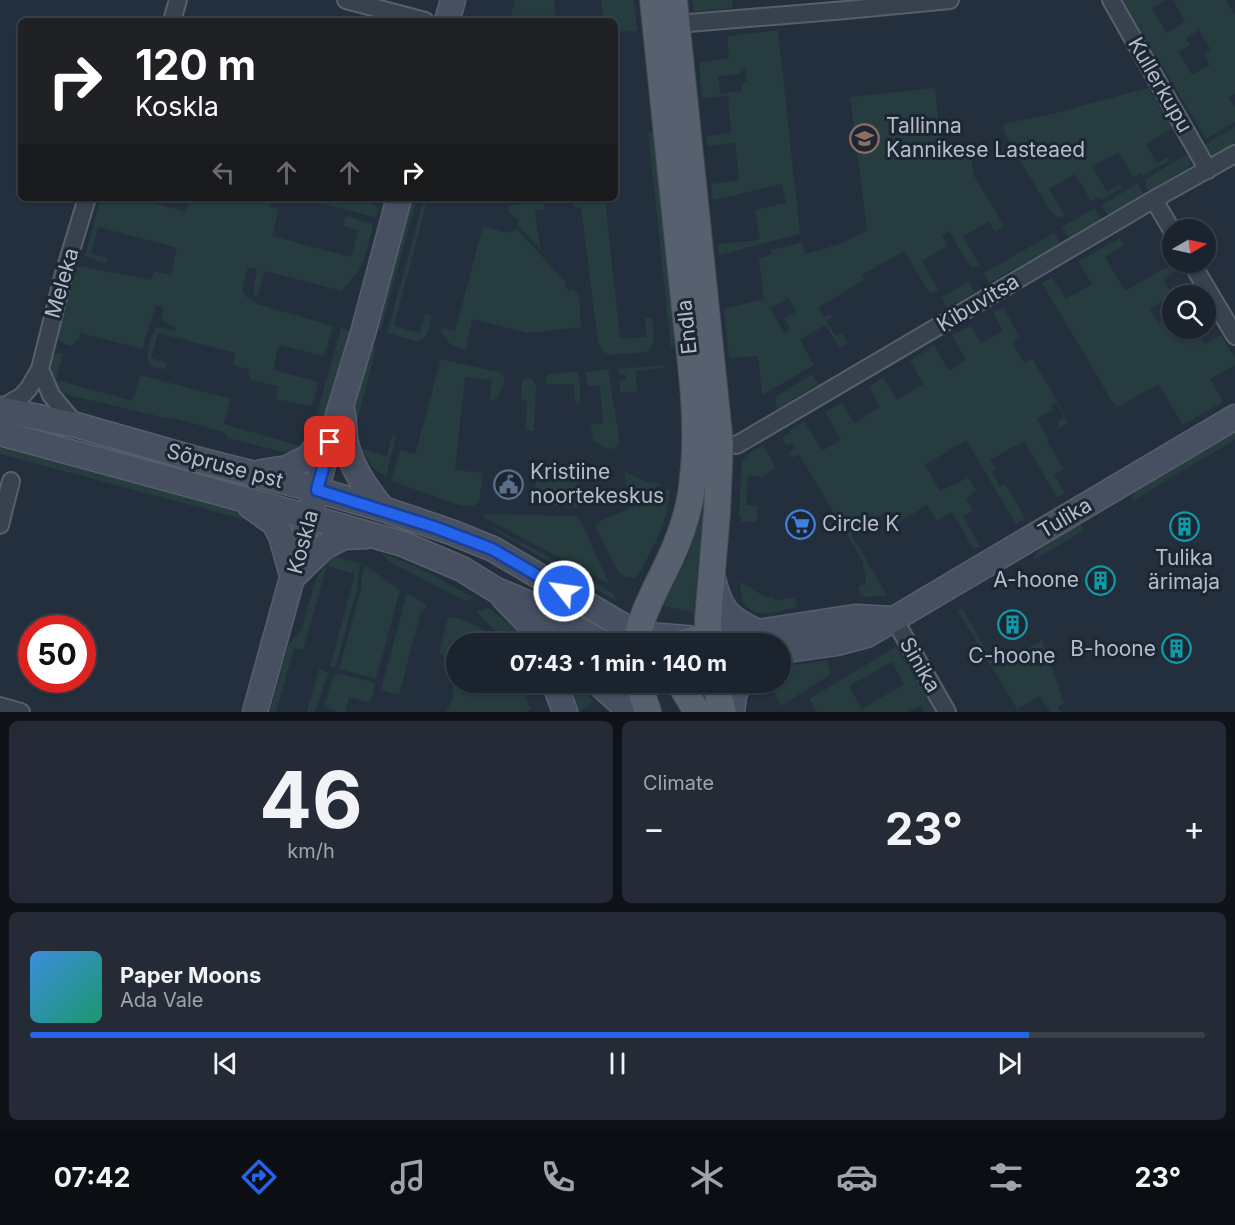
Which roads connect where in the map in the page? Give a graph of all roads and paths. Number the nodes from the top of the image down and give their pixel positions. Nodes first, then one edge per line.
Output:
1 (178, 0) edge
2 (346, 0) edge
3 (453, 0) edge
4 (654, 0) edge
5 (950, 0) edge
6 (1111, 0) edge
7 (684, 15) edge
8 (173, 18) edge
9 (414, 18) edge
10 (448, 18) edge
11 (1235, 154) edge
12 (1208, 170) junction
13 (1154, 200) junction
14 (86, 201) edge
15 (398, 201) edge
16 (1165, 219) edge
17 (1198, 273) edge
18 (1235, 336) edge
19 (40, 369) junction
20 (342, 402) junction
21 (0, 409) edge
22 (1235, 417) edge
23 (76, 425) junction
24 (0, 433) edge
25 (720, 444) junction
26 (254, 473) junction
27 (12, 481) dead end
28 (317, 490) junction
29 (234, 496) junction
30 (383, 510) junction
31 (309, 517) junction
32 (0, 525) edge
33 (375, 536) junction
34 (712, 575) junction
35 (292, 577) junction
36 (496, 590) junction
37 (894, 619) junction
38 (758, 632) junction
39 (533, 633) edge
40 (585, 633) edge
41 (628, 633) edge
42 (641, 633) edge
43 (702, 633) edge
44 (751, 633) edge
45 (791, 649) edge
46 (558, 693) edge
47 (614, 693) edge
48 (640, 693) edge
49 (646, 693) edge
50 (686, 693) edge
51 (717, 693) edge
52 (735, 693) edge
53 (0, 706) edge
54 (21, 712) edge
55 (255, 712) edge
56 (565, 712) edge
57 (643, 712) edge
58 (698, 712) edge
59 (723, 712) edge
60 (732, 712) edge
61 (947, 712) edge

1 - 8 street
2 - 9 street
3 - 10 main road
4 - 42 main road, Endla
5 - 7 street
6 - 12 street, Kullerkupu
7 - 25 main road, Endla
11 - 12 street, Kibuvitsa
12 - 13 street, Kibuvitsa
13 - 16 street
13 - 25 street, Kibuvitsa
14 - 19 street, Meleka
15 - 20 main road, Koskla
17 - 18 street
19 - 21 street, Meleka
19 - 23 street
20 - 26 main road
20 - 28 main road, Koskla
20 - 30 main road
21 - 23 main road, Sõpruse pst
22 - 37 main road, Tulika
23 - 26 main road, Sõpruse pst
24 - 29 main road, Sõpruse pst
25 - 34 main road, Endla
26 - 28 main road, Sõpruse pst
27 - 32 street
28 - 30 main road, Sõpruse pst
28 - 31 main road, Koskla
29 - 31 main road, Sõpruse pst
29 - 35 main road
30 - 41 main road, Sõpruse pst
31 - 33 main road, Sõpruse pst
31 - 35 main road, Koskla
33 - 35 main road
33 - 36 main road, Sõpruse pst
34 - 38 main road
34 - 43 main road, Endla
35 - 55 main road, Koskla
36 - 39 main road
36 - 40 main road, Sõpruse pst
37 - 38 main road
37 - 45 main road, Tulika
37 - 61 street, Sinika
38 - 44 main road
46 - 56 main road
47 - 57 main road
48 - 57 main road
49 - 57 main road
50 - 58 main road
51 - 59 main road
52 - 60 main road
53 - 54 street

